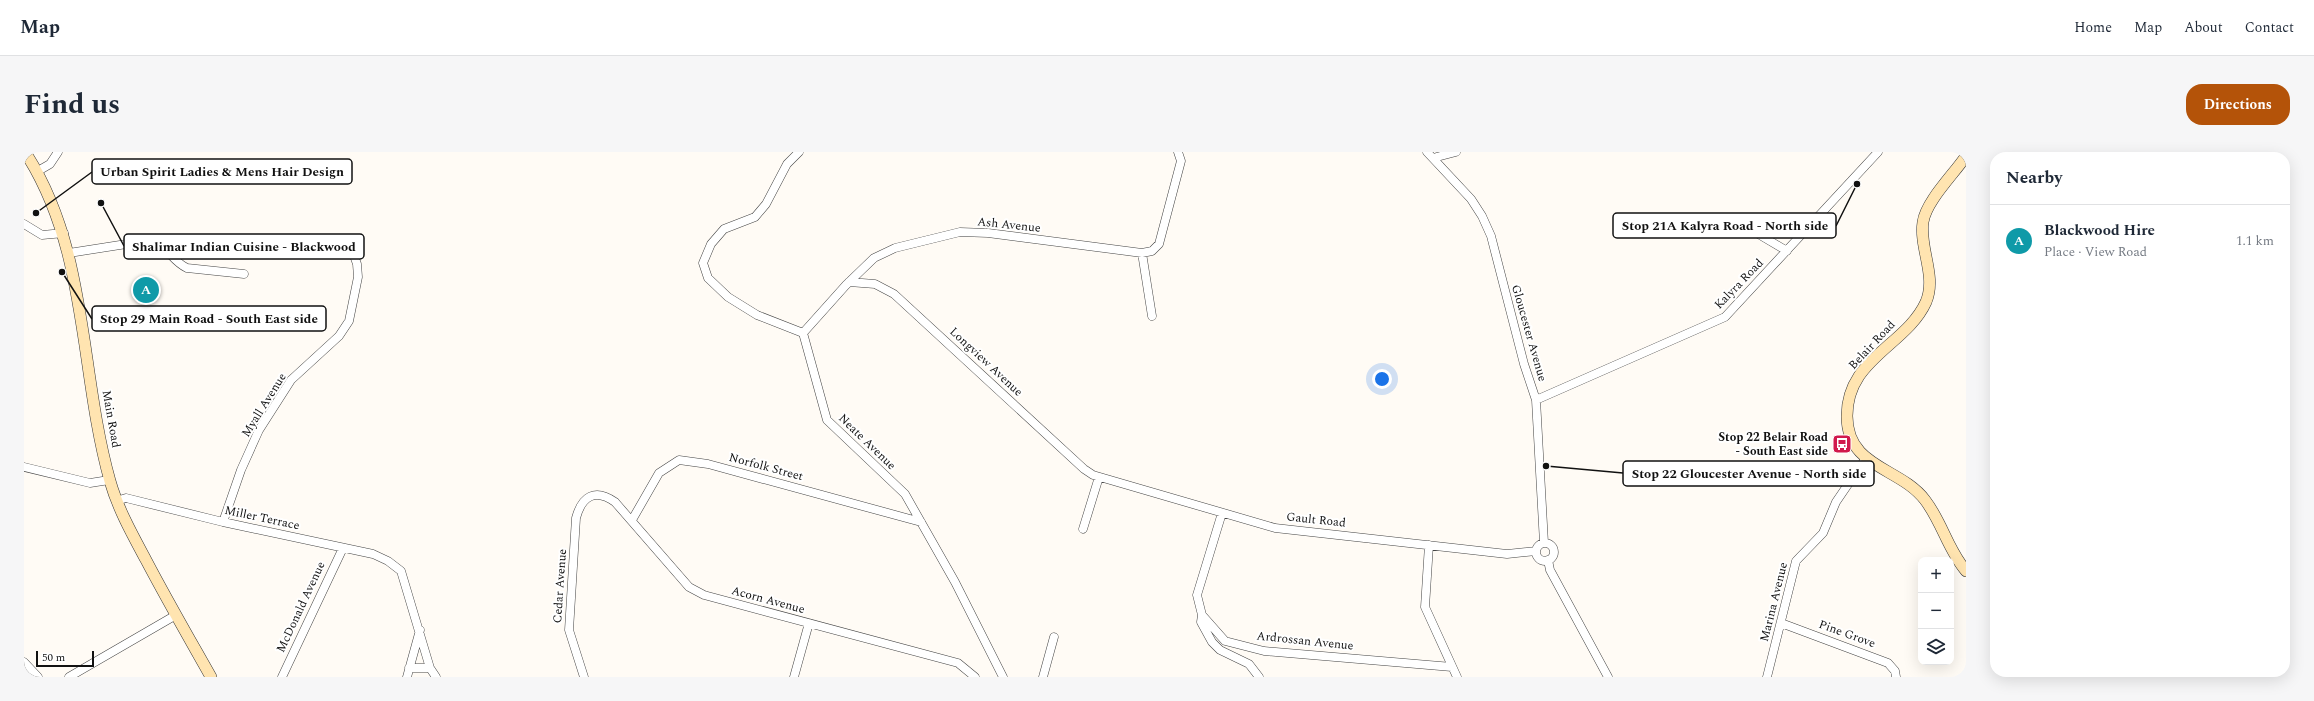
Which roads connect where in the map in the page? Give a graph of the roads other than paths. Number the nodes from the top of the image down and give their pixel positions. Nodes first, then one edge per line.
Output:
1 (25, 152) edge
2 (58, 152) edge
3 (799, 152) edge
4 (1178, 152) edge
5 (1456, 152) edge
6 (1878, 152) edge
7 (1430, 155) edge
8 (1966, 156) edge
9 (38, 171) junction
10 (1738, 222) dead end
11 (24, 224) edge
12 (64, 233) junction
13 (351, 247) dead end
14 (1787, 251) junction
15 (69, 252) junction
16 (1142, 253) junction
17 (244, 274) dead end
18 (849, 282) junction
19 (1152, 316) dead end
20 (803, 333) junction
21 (1536, 400) junction
22 (1866, 458) junction
23 (24, 468) edge
24 (1099, 477) junction
25 (109, 480) junction
26 (587, 497) joint
27 (116, 501) junction
28 (1222, 513) junction
29 (632, 520) junction
30 (223, 522) junction
31 (921, 522) junction
32 (1083, 529) dead end
33 (1544, 543) junction
34 (1429, 544) junction
35 (343, 548) junction
36 (1536, 552) junction
37 (1548, 560) junction
38 (1966, 571) edge
39 (176, 615) junction
40 (1202, 615) junction
41 (809, 623) junction
42 (1781, 623) junction
43 (420, 630) junction
44 (1054, 637) dead end
45 (24, 662) edge
46 (1452, 666) junction
47 (409, 668) junction
48 (430, 668) junction
49 (38, 677) edge
50 (69, 677) edge
51 (211, 677) edge
52 (282, 677) edge
53 (407, 677) edge
54 (436, 677) edge
55 (584, 677) edge
56 (794, 677) edge
57 (975, 677) edge
58 (1003, 677) edge
59 (1043, 677) edge
60 (1259, 677) edge
61 (1457, 677) edge
62 (1608, 677) edge
63 (1768, 677) edge
64 (1896, 677) edge

1 - 9 main road, Main Road
2 - 9 street
3 - 20 street
4 - 16 street
5 - 7 street
6 - 14 street, Kalyra Road
7 - 21 street, Gloucester Avenue
8 - 22 main road, Belair Road
9 - 12 main road, Main Road
10 - 14 street
11 - 12 street
12 - 15 main road, Main Road
13 - 30 street, Myall Avenue
14 - 21 street, Kalyra Road
15 - 17 street
15 - 25 main road, Main Road
16 - 18 street, Ash Avenue
16 - 19 street
18 - 20 street, Ash Avenue
18 - 24 street, Longview Avenue
20 - 31 street, Neate Avenue
21 - 33 street, Gloucester Avenue
22 - 38 main road, Belair Road
22 - 42 street, Marina Avenue
23 - 25 street
24 - 28 street, Gault Road
24 - 32 street
25 - 27 main road, Main Road
26 - 29 street, Acorn Avenue
26 - 55 street, Cedar Avenue
27 - 30 street, Miller Terrace
27 - 39 main road, Main Road
28 - 34 street, Gault Road
28 - 40 street, Ardrossan Avenue
29 - 31 street, Norfolk Street
29 - 41 street, Acorn Avenue
30 - 35 street, Miller Terrace
31 - 58 street, Neate Avenue
33 - 36 street
33 - 37 street
34 - 36 street, Gault Road
34 - 46 street
35 - 43 street, Miller Terrace
35 - 52 street, McDonald Avenue
36 - 37 street
37 - 62 street
39 - 50 street
39 - 51 main road, Main Road
40 - 46 street, Ardrossan Avenue
40 - 60 street
41 - 56 street
41 - 57 street, Acorn Avenue
42 - 63 street, Marina Avenue
42 - 64 street, Pine Grove
43 - 47 street
43 - 48 street
44 - 59 street
45 - 49 street
46 - 61 street
47 - 48 street
47 - 53 street
48 - 54 street

